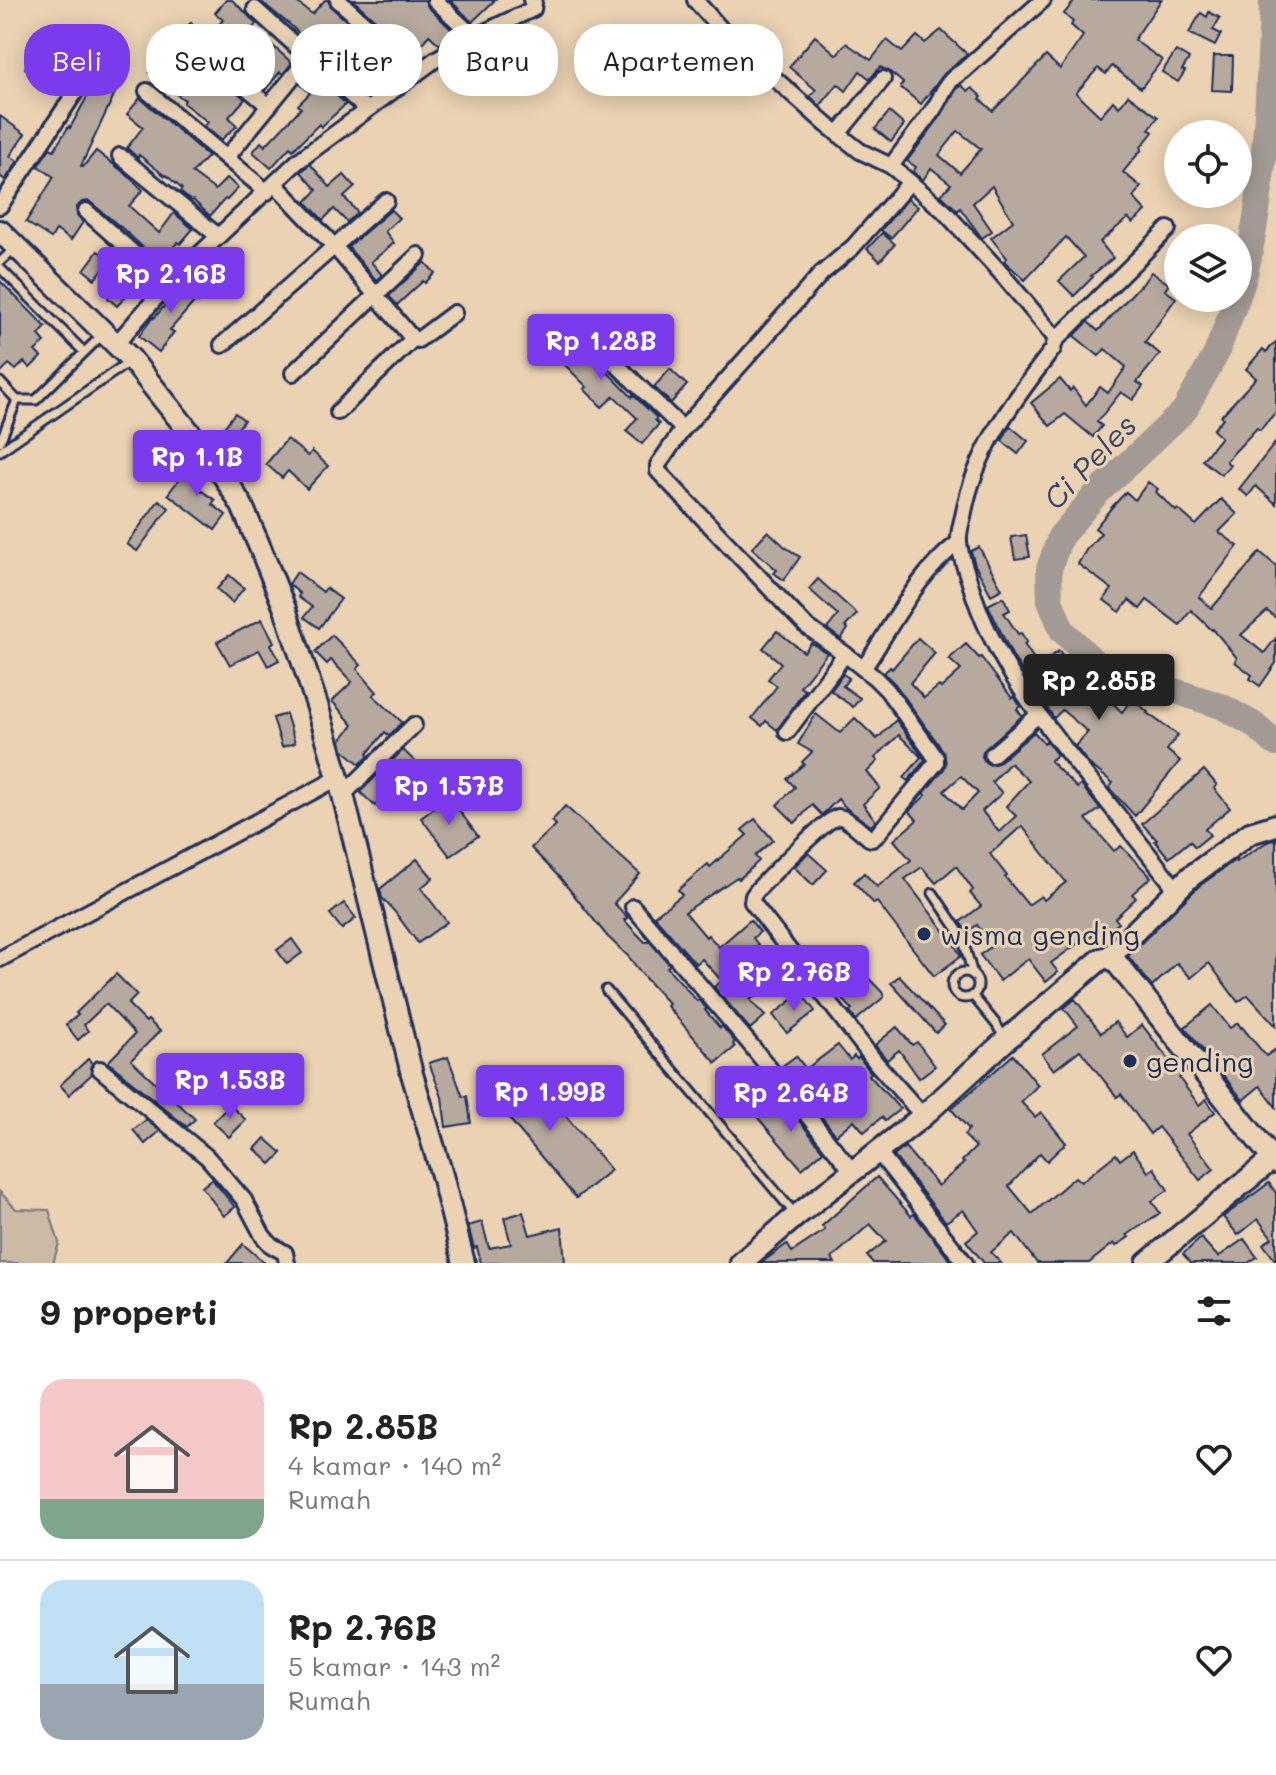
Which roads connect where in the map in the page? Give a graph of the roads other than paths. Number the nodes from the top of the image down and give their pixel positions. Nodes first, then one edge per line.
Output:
1 (338, 0) edge
2 (435, 0) edge
3 (695, 0) edge
4 (1043, 0) edge
5 (533, 2) edge
6 (255, 9) dead end
7 (365, 24) edge
8 (460, 24) edge
9 (501, 24) edge
10 (291, 41) edge
11 (291, 79) edge
12 (883, 79) dead end
13 (73, 96) edge
14 (153, 96) edge
15 (257, 96) edge
16 (352, 96) edge
17 (384, 96) edge
18 (269, 106) junction
19 (366, 109) junction
20 (838, 134) junction
21 (120, 156) dead end
22 (227, 157) junction
23 (891, 166) junction
24 (910, 182) junction
25 (271, 188) junction
26 (386, 201) dead end
27 (0, 206) edge
28 (86, 211) dead end
29 (0, 231) edge
30 (1164, 233) edge
31 (218, 236) junction
32 (17, 246) junction
33 (334, 246) junction
34 (418, 255) dead end
35 (0, 262) edge
36 (0, 268) edge
37 (168, 284) junction
38 (374, 295) junction
39 (454, 313) dead end
40 (110, 338) junction
41 (589, 338) dead end
42 (413, 339) junction
43 (1055, 341) junction
44 (222, 345) dead end
45 (84, 352) junction
46 (131, 359) junction
47 (293, 373) dead end
48 (0, 382) edge
49 (17, 400) junction
50 (338, 412) dead end
51 (683, 429) junction
52 (0, 442) edge
53 (0, 451) edge
54 (959, 542) junction
55 (845, 654) junction
56 (864, 668) junction
57 (1038, 715) junction
58 (414, 725) dead end
59 (787, 732) dead end
60 (992, 755) dead end
61 (340, 786) junction
62 (1276, 825) edge
63 (1176, 889) junction
64 (933, 893) dead end
65 (633, 907) dead end
66 (1109, 957) junction
67 (0, 959) edge
68 (973, 975) junction
69 (606, 990) dead end
70 (973, 996) junction
71 (1006, 1040) junction
72 (100, 1069) dead end
73 (923, 1116) junction
74 (878, 1152) junction
75 (1275, 1159) edge
76 (853, 1172) junction
77 (796, 1216) junction
78 (287, 1263) edge
79 (464, 1263) edge
80 (741, 1263) edge
81 (965, 1263) edge
82 (1147, 1263) edge

1 - 7 street
2 - 8 street
3 - 20 street
4 - 23 street
5 - 9 street
6 - 10 street
11 - 18 street
12 - 20 street
13 - 27 street
14 - 22 street
15 - 18 street
16 - 19 street
17 - 19 street
18 - 22 street
19 - 25 street
20 - 23 street
21 - 31 street
22 - 25 street
23 - 24 street
24 - 43 street
24 - 51 street
25 - 31 street
25 - 33 street
26 - 33 street
28 - 37 street
29 - 32 main road
30 - 43 street
31 - 37 street
32 - 35 lane
32 - 40 main road
33 - 38 street
33 - 44 street
34 - 38 street
36 - 45 lane
37 - 40 street
38 - 42 street
38 - 47 street
39 - 42 street
40 - 45 lane
40 - 46 main road
41 - 51 street
42 - 50 street
43 - 54 street
45 - 49 lane
46 - 53 lane
46 - 61 main road
48 - 49 lane
49 - 52 lane
51 - 55 street
54 - 56 street
54 - 57 street
55 - 56 street
55 - 59 street
56 - 73 street
57 - 60 street
57 - 63 street
58 - 61 street
61 - 67 street
61 - 79 main road
62 - 63 main road
63 - 66 main road
64 - 68 lane
65 - 76 street
66 - 71 main road
66 - 75 main road
68 - 70 lane
68 - 70 lane
69 - 77 lane
70 - 71 lane
71 - 73 main road
72 - 78 street
73 - 74 main road
74 - 76 main road
74 - 81 street
75 - 82 main road
76 - 77 main road
77 - 80 main road

